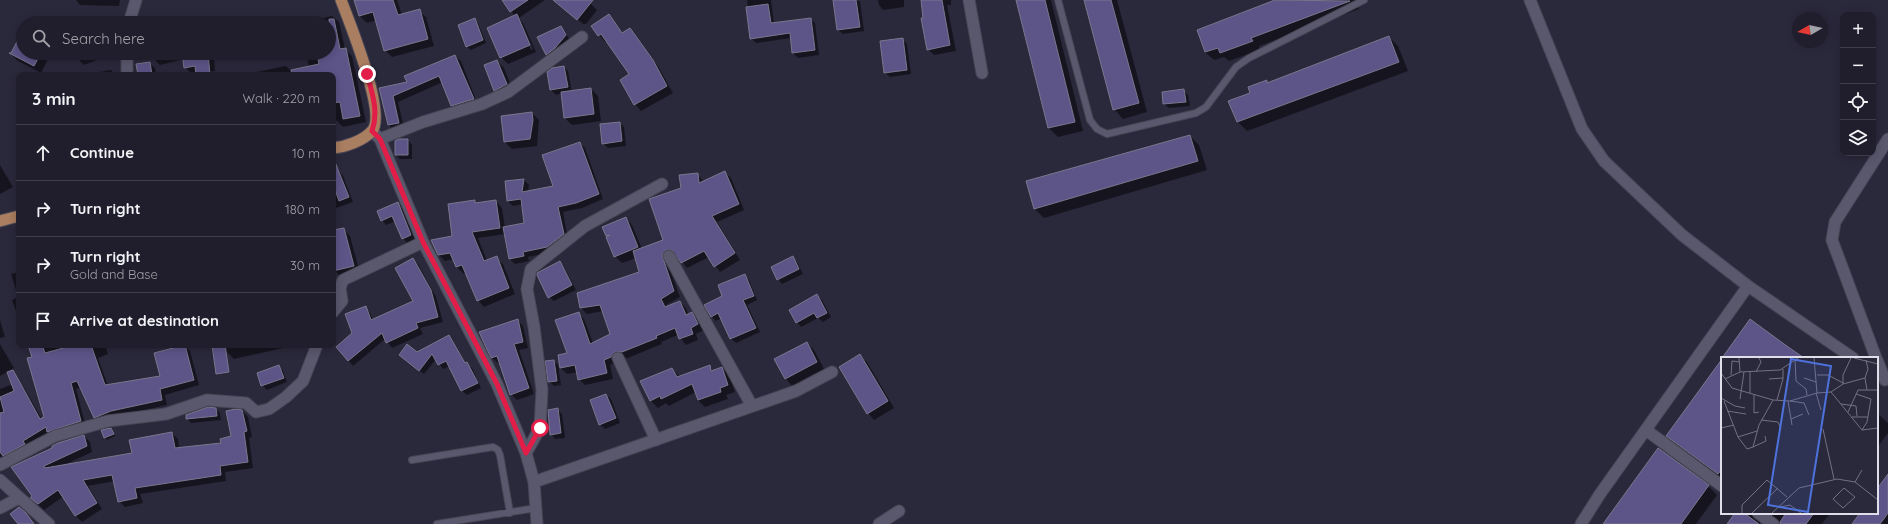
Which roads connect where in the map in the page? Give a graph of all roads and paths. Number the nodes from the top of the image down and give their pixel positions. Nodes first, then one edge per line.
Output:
1 (136, 0) edge
2 (341, 0) edge
3 (969, 0) edge
4 (1058, 0) edge
5 (1364, 0) edge
6 (1530, 0) edge
7 (131, 16) edge
8 (582, 37) dead end
9 (127, 60) edge
10 (127, 72) edge
11 (982, 73) dead end
12 (376, 135) junction
13 (1888, 139) edge
14 (336, 148) edge
15 (662, 184) dead end
16 (16, 217) edge
17 (0, 221) edge
18 (423, 242) junction
19 (669, 256) dead end
20 (1748, 286) junction
21 (336, 308) edge
22 (316, 348) edge
23 (1852, 357) edge
24 (1876, 357) edge
25 (618, 358) dead end
26 (1878, 362) edge
27 (832, 372) dead end
28 (1883, 379) edge
29 (752, 406) junction
30 (1646, 430) junction
31 (656, 440) junction
32 (526, 453) junction
33 (412, 460) dead end
34 (0, 465) edge
35 (0, 480) edge
36 (534, 482) junction
37 (1721, 485) edge
38 (19, 498) junction
39 (0, 508) edge
40 (536, 508) junction
41 (899, 511) dead end
42 (510, 512) junction
43 (1759, 514) edge
44 (49, 524) edge
45 (437, 524) edge
46 (537, 524) edge
47 (879, 524) edge
48 (1581, 524) edge
49 (1773, 524) edge

1 - 7 street
2 - 12 main road
3 - 11 street
4 - 5 lane
6 - 20 street
8 - 12 street
9 - 10 street
12 - 14 main road
12 - 18 street
13 - 24 street
15 - 32 street
16 - 17 main road
18 - 21 street
18 - 32 street
19 - 29 street
20 - 23 street
20 - 30 street
22 - 34 street
25 - 31 street
26 - 28 street
27 - 29 street
29 - 31 street
30 - 37 street
30 - 48 street
31 - 36 street
32 - 36 street
33 - 42 lane
35 - 38 street
36 - 40 street
38 - 39 street
38 - 44 street
40 - 42 lane
40 - 46 street
41 - 47 street
42 - 45 lane
43 - 49 street

